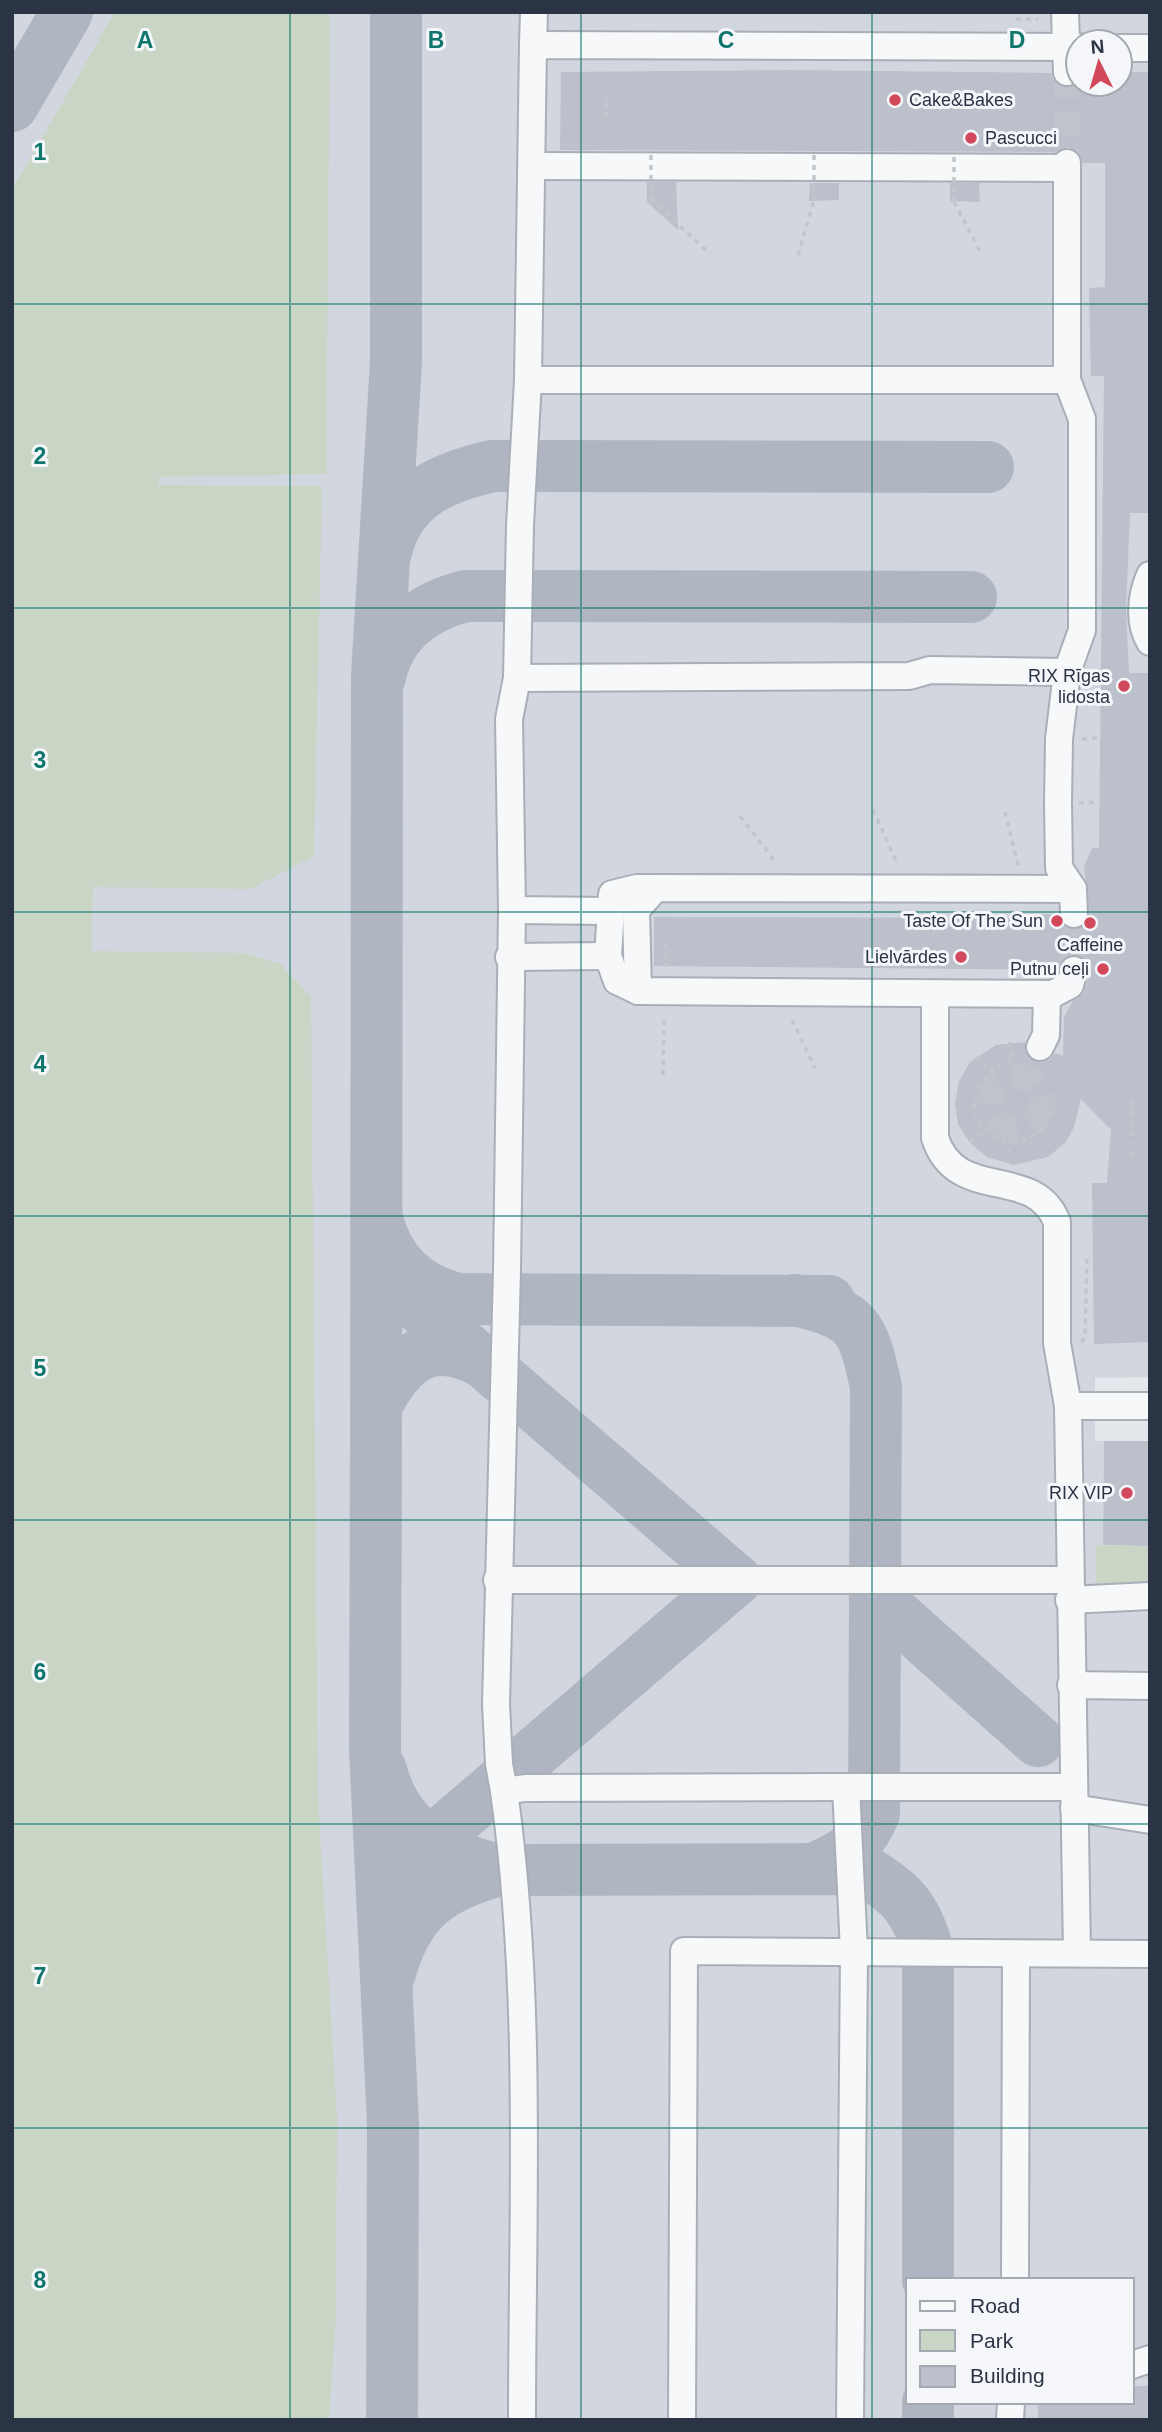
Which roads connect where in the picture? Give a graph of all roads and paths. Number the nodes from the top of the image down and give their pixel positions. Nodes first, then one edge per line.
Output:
1 (534, 12) edge
2 (1016, 19) dead end
3 (1038, 19) dead end
4 (533, 45) junction
5 (1064, 56) edge
6 (606, 96) dead end
7 (606, 117) dead end
8 (814, 154) dead end
9 (651, 155) dead end
10 (954, 156) dead end
11 (532, 166) junction
12 (710, 254) dead end
13 (798, 255) dead end
14 (982, 255) dead end
15 (528, 380) junction
16 (1066, 380) junction
17 (1150, 575) edge
18 (1150, 642) edge
19 (1067, 672) junction
20 (517, 678) junction
21 (1098, 738) dead end
22 (1076, 739) dead end
23 (1098, 802) dead end
24 (1077, 803) dead end
25 (873, 810) dead end
26 (1005, 812) dead end
27 (740, 816) dead end
28 (778, 864) dead end
29 (898, 865) dead end
30 (1018, 865) dead end
31 (653, 891) junction
32 (512, 910) junction
33 (610, 911) junction
34 (665, 943) dead end
35 (608, 956) junction
36 (509, 957) junction
37 (665, 967) dead end
38 (1074, 970) tunnel mouth
39 (638, 991) junction
40 (935, 994) junction
41 (1047, 994) junction
42 (664, 1017) dead end
43 (792, 1020) dead end
44 (1010, 1042) dead end
45 (1040, 1047) dead end
46 (977, 1056) dead end
47 (815, 1068) dead end
48 (988, 1071) junction
49 (663, 1075) dead end
50 (1132, 1094) dead end
51 (1055, 1102) dead end
52 (985, 1128) junction
53 (1010, 1142) junction
54 (970, 1143) dead end
55 (1131, 1156) dead end
56 (1007, 1163) dead end
57 (1068, 1406) junction
58 (1150, 1406) edge
59 (497, 1580) junction
60 (1069, 1590) junction
61 (1147, 1602) edge
62 (1071, 1685) junction
63 (1150, 1686) edge
64 (846, 1787) junction
65 (505, 1791) junction
66 (1073, 1798) junction
67 (1150, 1820) edge
68 (854, 1951) junction
69 (1077, 1953) junction
70 (1016, 1954) junction
71 (1150, 1954) edge
72 (1015, 2278) edge
73 (522, 2420) edge
74 (682, 2420) edge
75 (850, 2420) edge

1 - 4 lane
2 - 3 path
4 - 5 lane
4 - 11 lane
6 - 7 path
8 - 13 path, bridge
9 - 12 path, bridge
10 - 14 path, bridge
11 - 15 lane
11 - 16 lane
15 - 16 lane
15 - 20 lane
16 - 19 lane
17 - 18 lane
19 - 20 lane
19 - 31 lane
20 - 32 lane
21 - 22 path
23 - 24 path
25 - 29 path
26 - 30 path
27 - 28 path
31 - 33 lane
31 - 39 lane
32 - 33 lane
32 - 36 lane
33 - 35 lane
34 - 37 path
35 - 36 lane
35 - 39 lane
36 - 59 lane
38 - 41 lane
39 - 40 lane
40 - 41 lane
40 - 57 lane
41 - 45 lane
42 - 49 path
43 - 47 path
44 - 48 path
46 - 48 path
48 - 52 path
50 - 55 path
51 - 53 path
52 - 53 path
52 - 54 path
53 - 56 path
57 - 58 lane
57 - 60 lane
59 - 60 lane
59 - 65 lane
60 - 61 lane
60 - 62 lane
62 - 63 lane
62 - 66 lane
64 - 65 lane
64 - 66 lane
64 - 68 lane
65 - 73 lane
66 - 67 lane
66 - 69 lane
68 - 70 lane
68 - 74 lane
68 - 75 lane
69 - 70 lane
69 - 71 lane
70 - 72 lane

